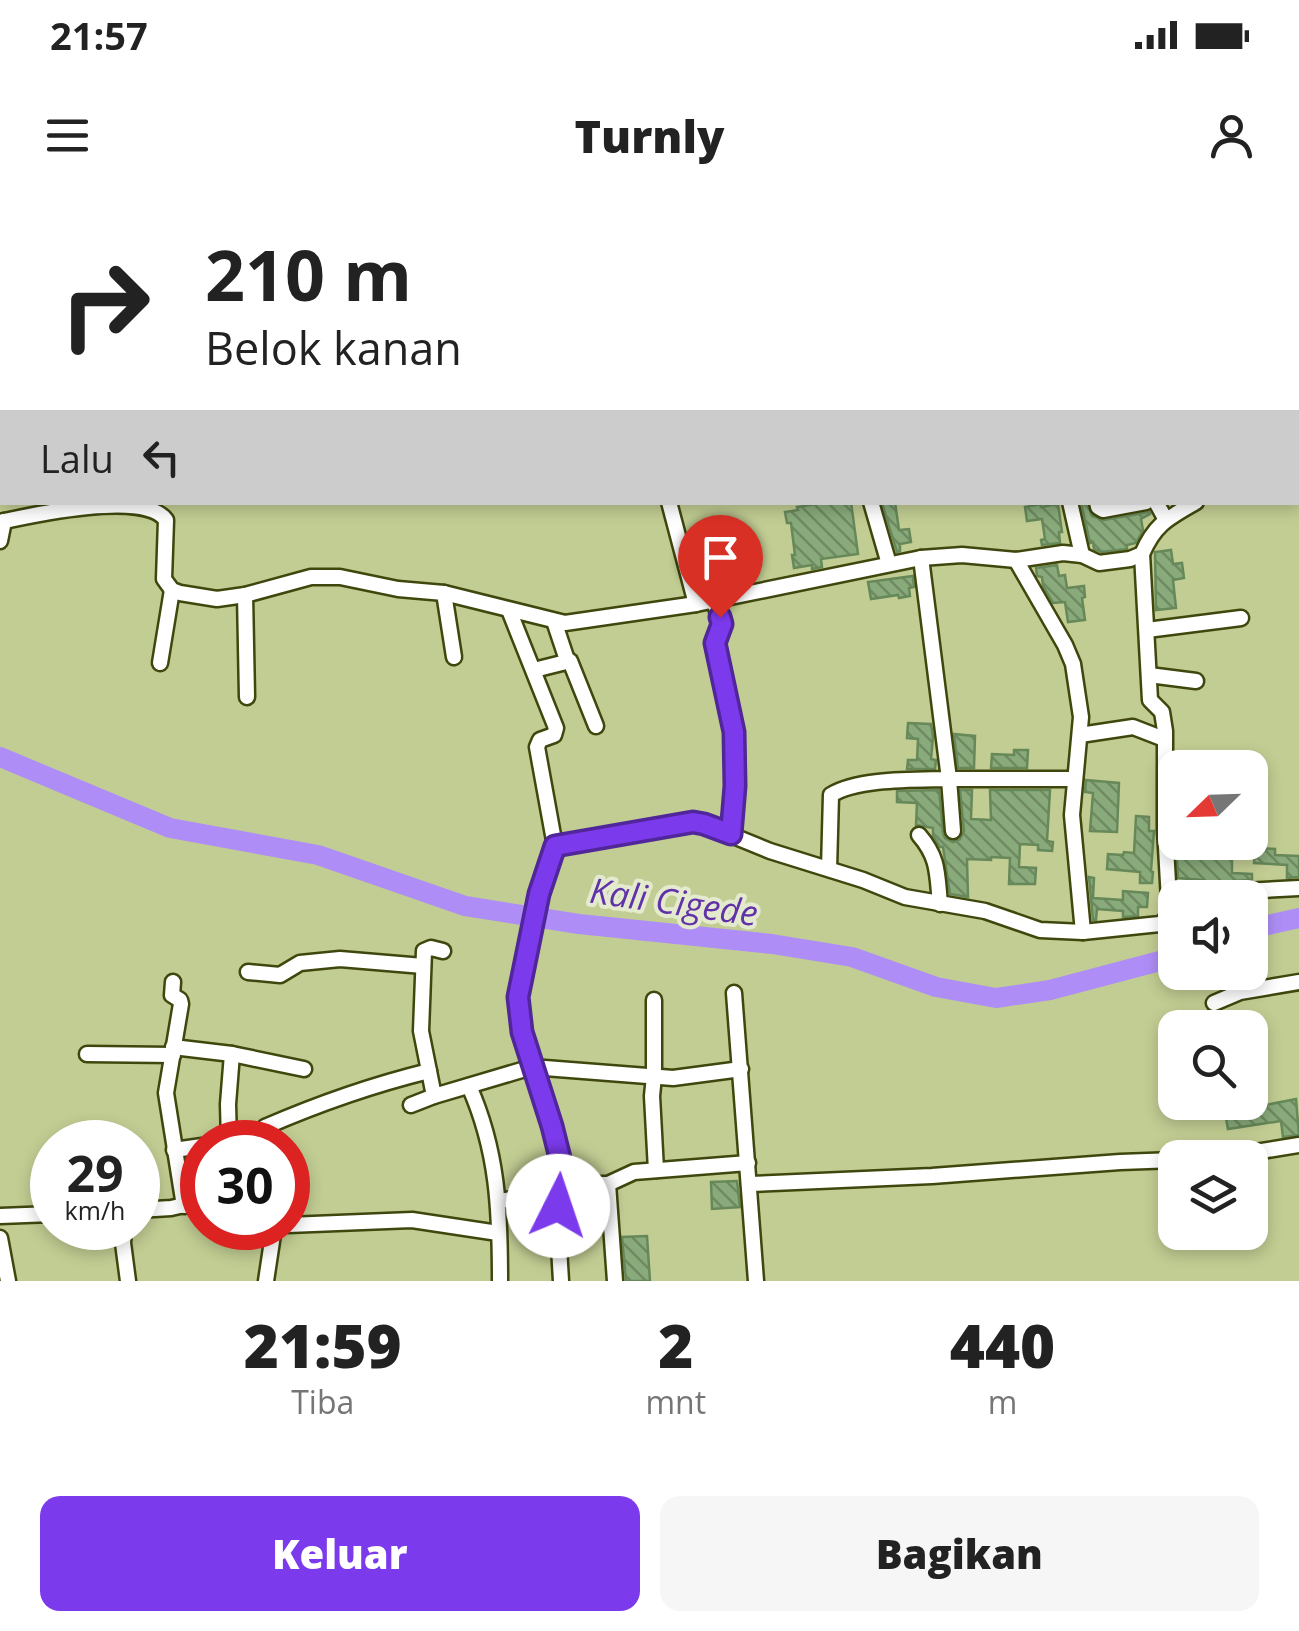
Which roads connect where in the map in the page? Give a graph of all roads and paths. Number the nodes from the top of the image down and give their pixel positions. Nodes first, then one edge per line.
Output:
1 (93, 505) edge
2 (109, 505) edge
3 (670, 505) edge
4 (873, 505) edge
5 (1071, 505) edge
6 (1099, 505) edge
7 (1130, 505) edge
8 (1157, 505) edge
9 (1191, 505) edge
10 (1166, 520) junction
11 (2, 521) edge
12 (0, 541) edge
13 (1142, 554) junction
14 (1082, 555) junction
15 (921, 558) junction
16 (1016, 560) junction
17 (889, 564) junction
18 (172, 590) junction
19 (444, 593) junction
20 (245, 596) junction
21 (713, 600) junction
22 (696, 604) junction
23 (508, 610) junction
24 (1241, 618) dead end
25 (554, 621) junction
26 (1147, 630) junction
27 (454, 657) dead end
28 (567, 660) junction
29 (160, 663) dead end
30 (534, 670) junction
31 (1149, 675) junction
32 (1196, 681) dead end
33 (247, 697) dead end
34 (596, 726) dead end
35 (1080, 735) junction
36 (1164, 739) junction
37 (949, 778) junction
38 (1075, 779) junction
39 (953, 831) dead end
40 (731, 834) junction
41 (919, 834) dead end
42 (555, 846) junction
43 (828, 869) junction
44 (1171, 880) edge
45 (1299, 888) edge
46 (1268, 890) edge
47 (940, 904) junction
48 (1158, 924) edge
49 (1082, 932) junction
50 (443, 950) dead end
51 (423, 966) junction
52 (248, 972) dead end
53 (173, 982) dead end
54 (1299, 982) edge
55 (734, 993) dead end
56 (654, 1000) dead end
57 (1214, 1002) dead end
58 (173, 1051) junction
59 (86, 1054) dead end
60 (232, 1054) junction
61 (532, 1067) junction
62 (304, 1068) dead end
63 (741, 1069) junction
64 (429, 1071) junction
65 (654, 1076) junction
66 (469, 1086) junction
67 (434, 1096) junction
68 (411, 1104) dead end
69 (228, 1120) edge
70 (282, 1120) edge
71 (1299, 1145) edge
72 (180, 1149) edge
73 (174, 1150) junction
74 (1268, 1150) edge
75 (1158, 1161) edge
76 (748, 1163) junction
77 (656, 1170) junction
78 (180, 1184) edge
79 (608, 1184) junction
80 (750, 1184) junction
81 (561, 1189) junction
82 (499, 1201) junction
83 (30, 1215) edge
84 (0, 1216) edge
85 (310, 1224) edge
86 (498, 1232) junction
87 (0, 1238) edge
88 (124, 1250) edge
89 (271, 1250) edge
90 (8, 1281) edge
91 (128, 1281) edge
92 (266, 1281) edge
93 (500, 1281) edge
94 (561, 1281) edge
95 (614, 1281) edge
96 (756, 1281) edge

1 - 11 street
2 - 18 street
3 - 22 street
4 - 17 street
5 - 14 street
6 - 7 street
8 - 10 street
9 - 10 street
10 - 13 street
11 - 12 street
13 - 14 street
13 - 26 street
14 - 16 street
15 - 16 street
15 - 17 street
15 - 37 street
16 - 35 street
17 - 21 street
18 - 20 street
18 - 29 street
19 - 20 street
19 - 23 street
19 - 27 street
20 - 33 street
21 - 22 street
21 - 40 street
22 - 25 street
23 - 25 street
23 - 30 street
24 - 26 street
25 - 28 street
26 - 31 street
28 - 30 street
28 - 34 street
30 - 42 street
31 - 32 street
31 - 36 street
35 - 36 street
35 - 38 street
36 - 44 street
37 - 38 street
37 - 39 street
37 - 43 street
38 - 49 street
40 - 42 street
40 - 43 street
41 - 47 street
42 - 61 street
43 - 47 street
45 - 46 street
47 - 49 street
48 - 49 street
50 - 51 street
51 - 52 street
51 - 64 street
53 - 58 street
54 - 57 street
55 - 63 street
56 - 65 street
58 - 59 street
58 - 60 street
58 - 73 street
60 - 62 street
60 - 69 street
61 - 65 street
61 - 66 street
61 - 81 street
63 - 65 street
63 - 76 street
64 - 67 street
64 - 70 street
65 - 77 street
66 - 67 street
66 - 82 street
67 - 68 street
71 - 74 street
72 - 73 street
73 - 78 street
75 - 80 street
76 - 77 street
76 - 80 street
77 - 79 street
79 - 81 street
79 - 95 street
80 - 96 street
81 - 82 street
81 - 94 street
82 - 86 street
83 - 84 street
85 - 86 street
86 - 93 street
87 - 90 street
88 - 91 street
89 - 92 street

